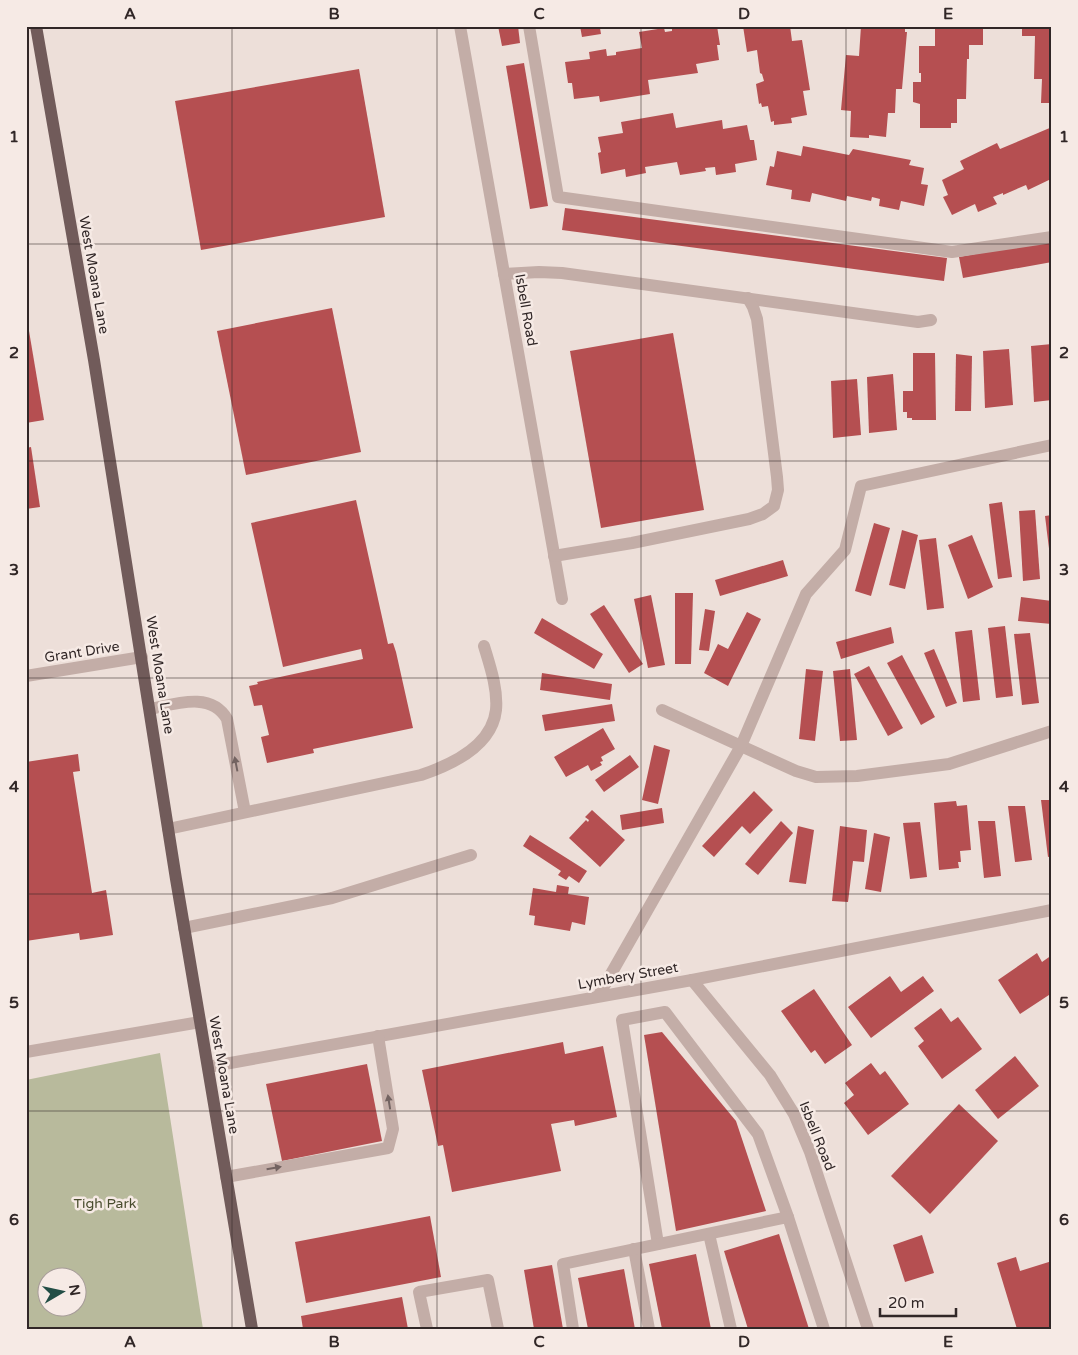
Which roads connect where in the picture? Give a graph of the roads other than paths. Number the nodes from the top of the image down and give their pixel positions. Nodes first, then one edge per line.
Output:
1 (36, 26) edge
2 (460, 26) edge
3 (529, 26) edge
4 (1052, 237) edge
5 (504, 274) junction
6 (748, 298) junction
7 (930, 320) dead end
8 (1052, 445) edge
9 (554, 556) junction
10 (562, 599) dead end
11 (484, 646) dead end
12 (142, 657) junction
13 (26, 676) edge
14 (150, 709) junction
15 (662, 710) dead end
16 (1052, 731) edge
17 (741, 746) junction
18 (245, 812) junction
19 (168, 829) junction
20 (471, 855) dead end
21 (1052, 910) edge
22 (184, 928) junction
23 (692, 980) junction
24 (599, 995) junction
25 (200, 1022) junction
26 (378, 1036) junction
27 (26, 1052) edge
28 (208, 1067) junction
29 (226, 1177) junction
30 (788, 1218) junction
31 (709, 1234) junction
32 (658, 1244) junction
33 (634, 1249) junction
34 (252, 1329) edge
35 (427, 1329) edge
36 (498, 1329) edge
37 (573, 1329) edge
38 (649, 1329) edge
39 (731, 1329) edge
40 (824, 1329) edge
41 (868, 1329) edge

1 - 12 main road, West Moana Lane
2 - 5 street, Isbell Road
3 - 4 street
5 - 6 street
5 - 9 street, Isbell Road
6 - 7 street
6 - 9 street
8 - 17 street
9 - 10 street, Isbell Road
11 - 18 street
12 - 13 street, Grant Drive
12 - 14 main road, West Moana Lane
18 -> 14 street
14 - 19 main road, West Moana Lane
15 - 17 street
16 - 17 street
17 - 24 street
18 - 19 street
19 - 22 main road, West Moana Lane
20 - 22 street
21 - 23 street, Lymbery Street
22 - 25 main road, West Moana Lane
23 - 24 street, Lymbery Street
23 - 41 street, Isbell Road
24 - 26 street, Lymbery Street
25 - 27 street
25 - 28 main road, West Moana Lane
26 - 28 street, Lymbery Street
29 -> 26 street
28 - 29 main road, West Moana Lane
29 - 34 main road, West Moana Lane
30 - 31 street
30 - 32 street
30 - 40 street
31 - 32 street
31 - 39 street
32 - 33 street
33 - 37 street
33 - 38 street
35 - 36 street

